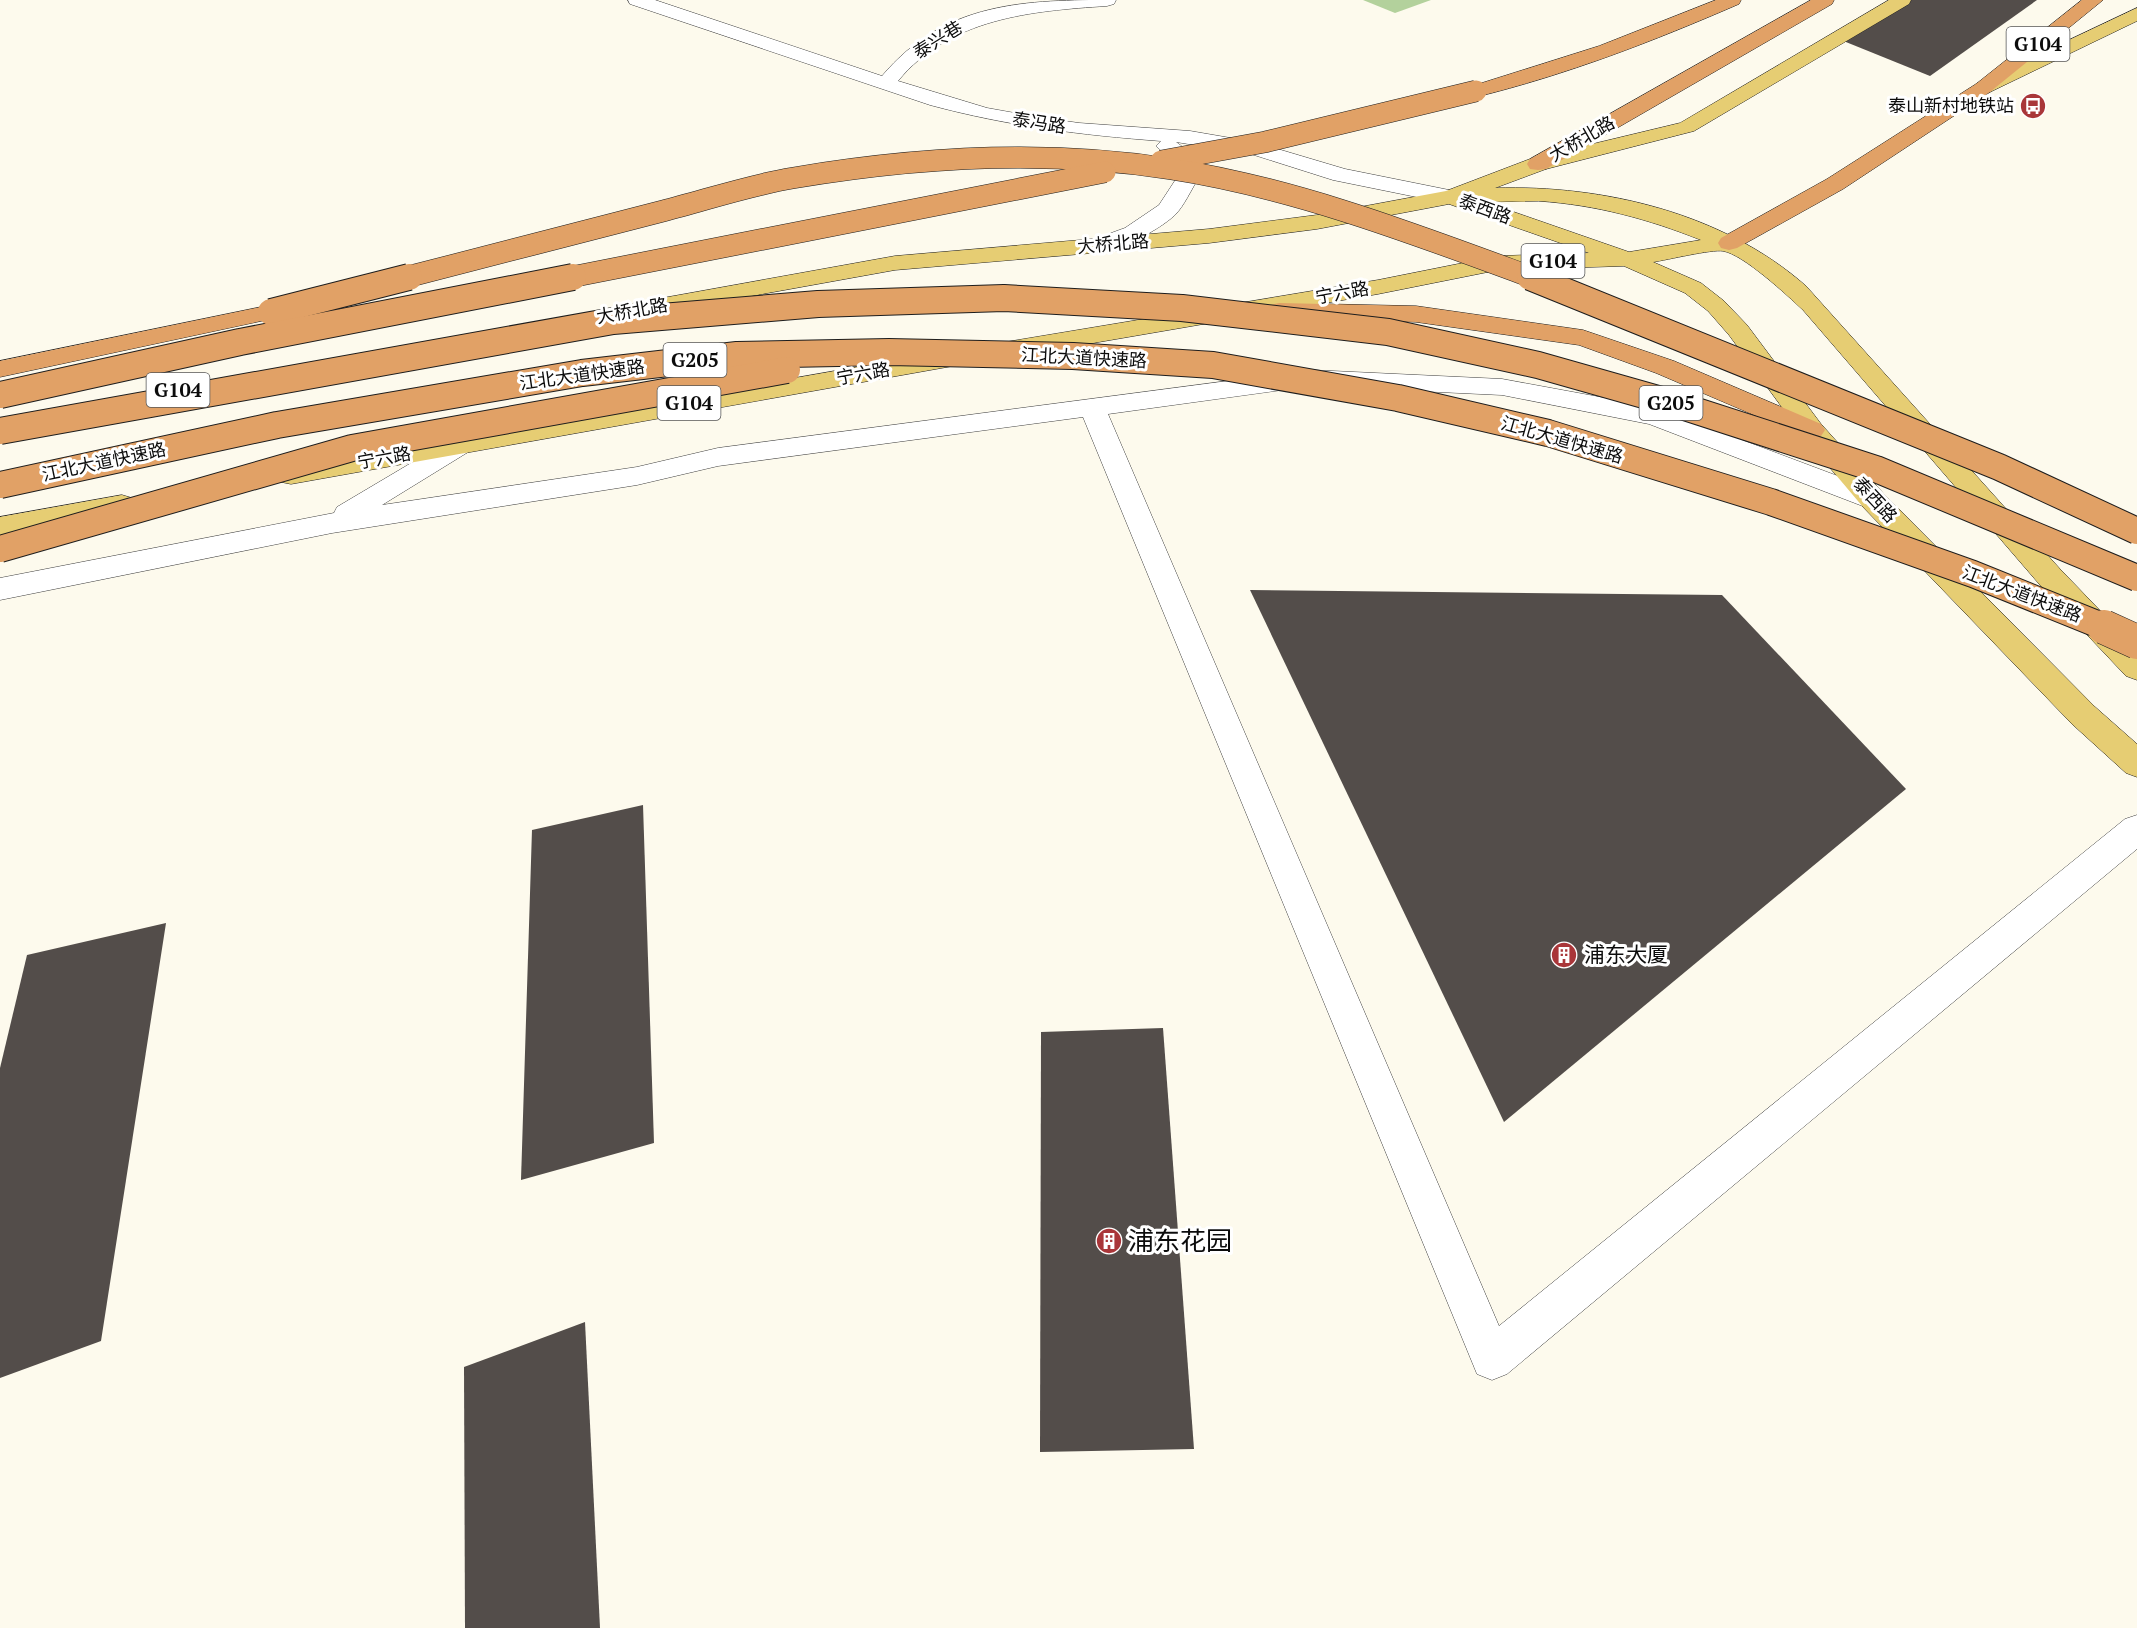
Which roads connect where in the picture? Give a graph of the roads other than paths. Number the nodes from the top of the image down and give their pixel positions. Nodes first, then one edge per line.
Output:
1 (637, 0) edge
2 (1107, 0) edge
3 (1732, 0) edge
4 (1825, 0) edge
5 (1902, 0) edge
6 (2094, 0) edge
7 (2137, 14) edge
8 (886, 83) junction
9 (1983, 87) junction
10 (1138, 133) junction
11 (1538, 164) junction
12 (1451, 197) junction
13 (1729, 243) junction
14 (1097, 246) junction
15 (1627, 259) junction
16 (1248, 309) junction
17 (889, 352) junction
18 (0, 369) edge
19 (0, 395) edge
20 (1092, 407) junction
21 (0, 419) edge
22 (1812, 430) junction
23 (0, 431) edge
24 (464, 443) junction
25 (0, 485) edge
26 (1873, 500) junction
27 (332, 523) junction
28 (0, 527) edge
29 (2137, 531) edge
30 (0, 549) edge
31 (2137, 578) edge
32 (0, 589) edge
33 (2137, 642) edge
34 (2137, 668) edge
35 (2137, 765) edge
36 (2137, 829) edge

1 - 8 street, 泰冯路
2 - 8 street, 泰兴巷
3 - 19 highway, bridge
4 - 11 highway, 大桥北路
5 - 11 main road
6 - 9 highway, G104
7 - 9 main road
8 - 10 street, 泰冯路
9 - 13 highway, G104
10 - 12 street, 泰冯路
10 - 14 street
11 - 12 main road, 大桥北路
12 - 13 main road, 泰西路
12 - 14 main road, 大桥北路
12 - 15 main road, 泰西路
13 - 15 main road, 宁六路 / G104
13 - 34 main road, 泰西路
14 - 21 main road, 大桥北路 / G104
15 - 16 main road, 宁六路 / G104
15 - 22 main road, 泰西路
16 - 22 highway
16 - 24 main road, 宁六路 / G104
17 - 25 highway, 江北大道快速路 / G205, bridge
17 - 30 highway, bridge
17 - 33 highway, 江北大道快速路 / G205, bridge
18 - 29 highway, bridge
20 - 26 street
20 - 27 street
20 - 36 street
22 - 26 main road, 泰西路
23 - 31 highway, G205, bridge
24 - 27 street
24 - 28 main road, 宁六路 / G104
26 - 35 main road, 泰西路
27 - 32 street

